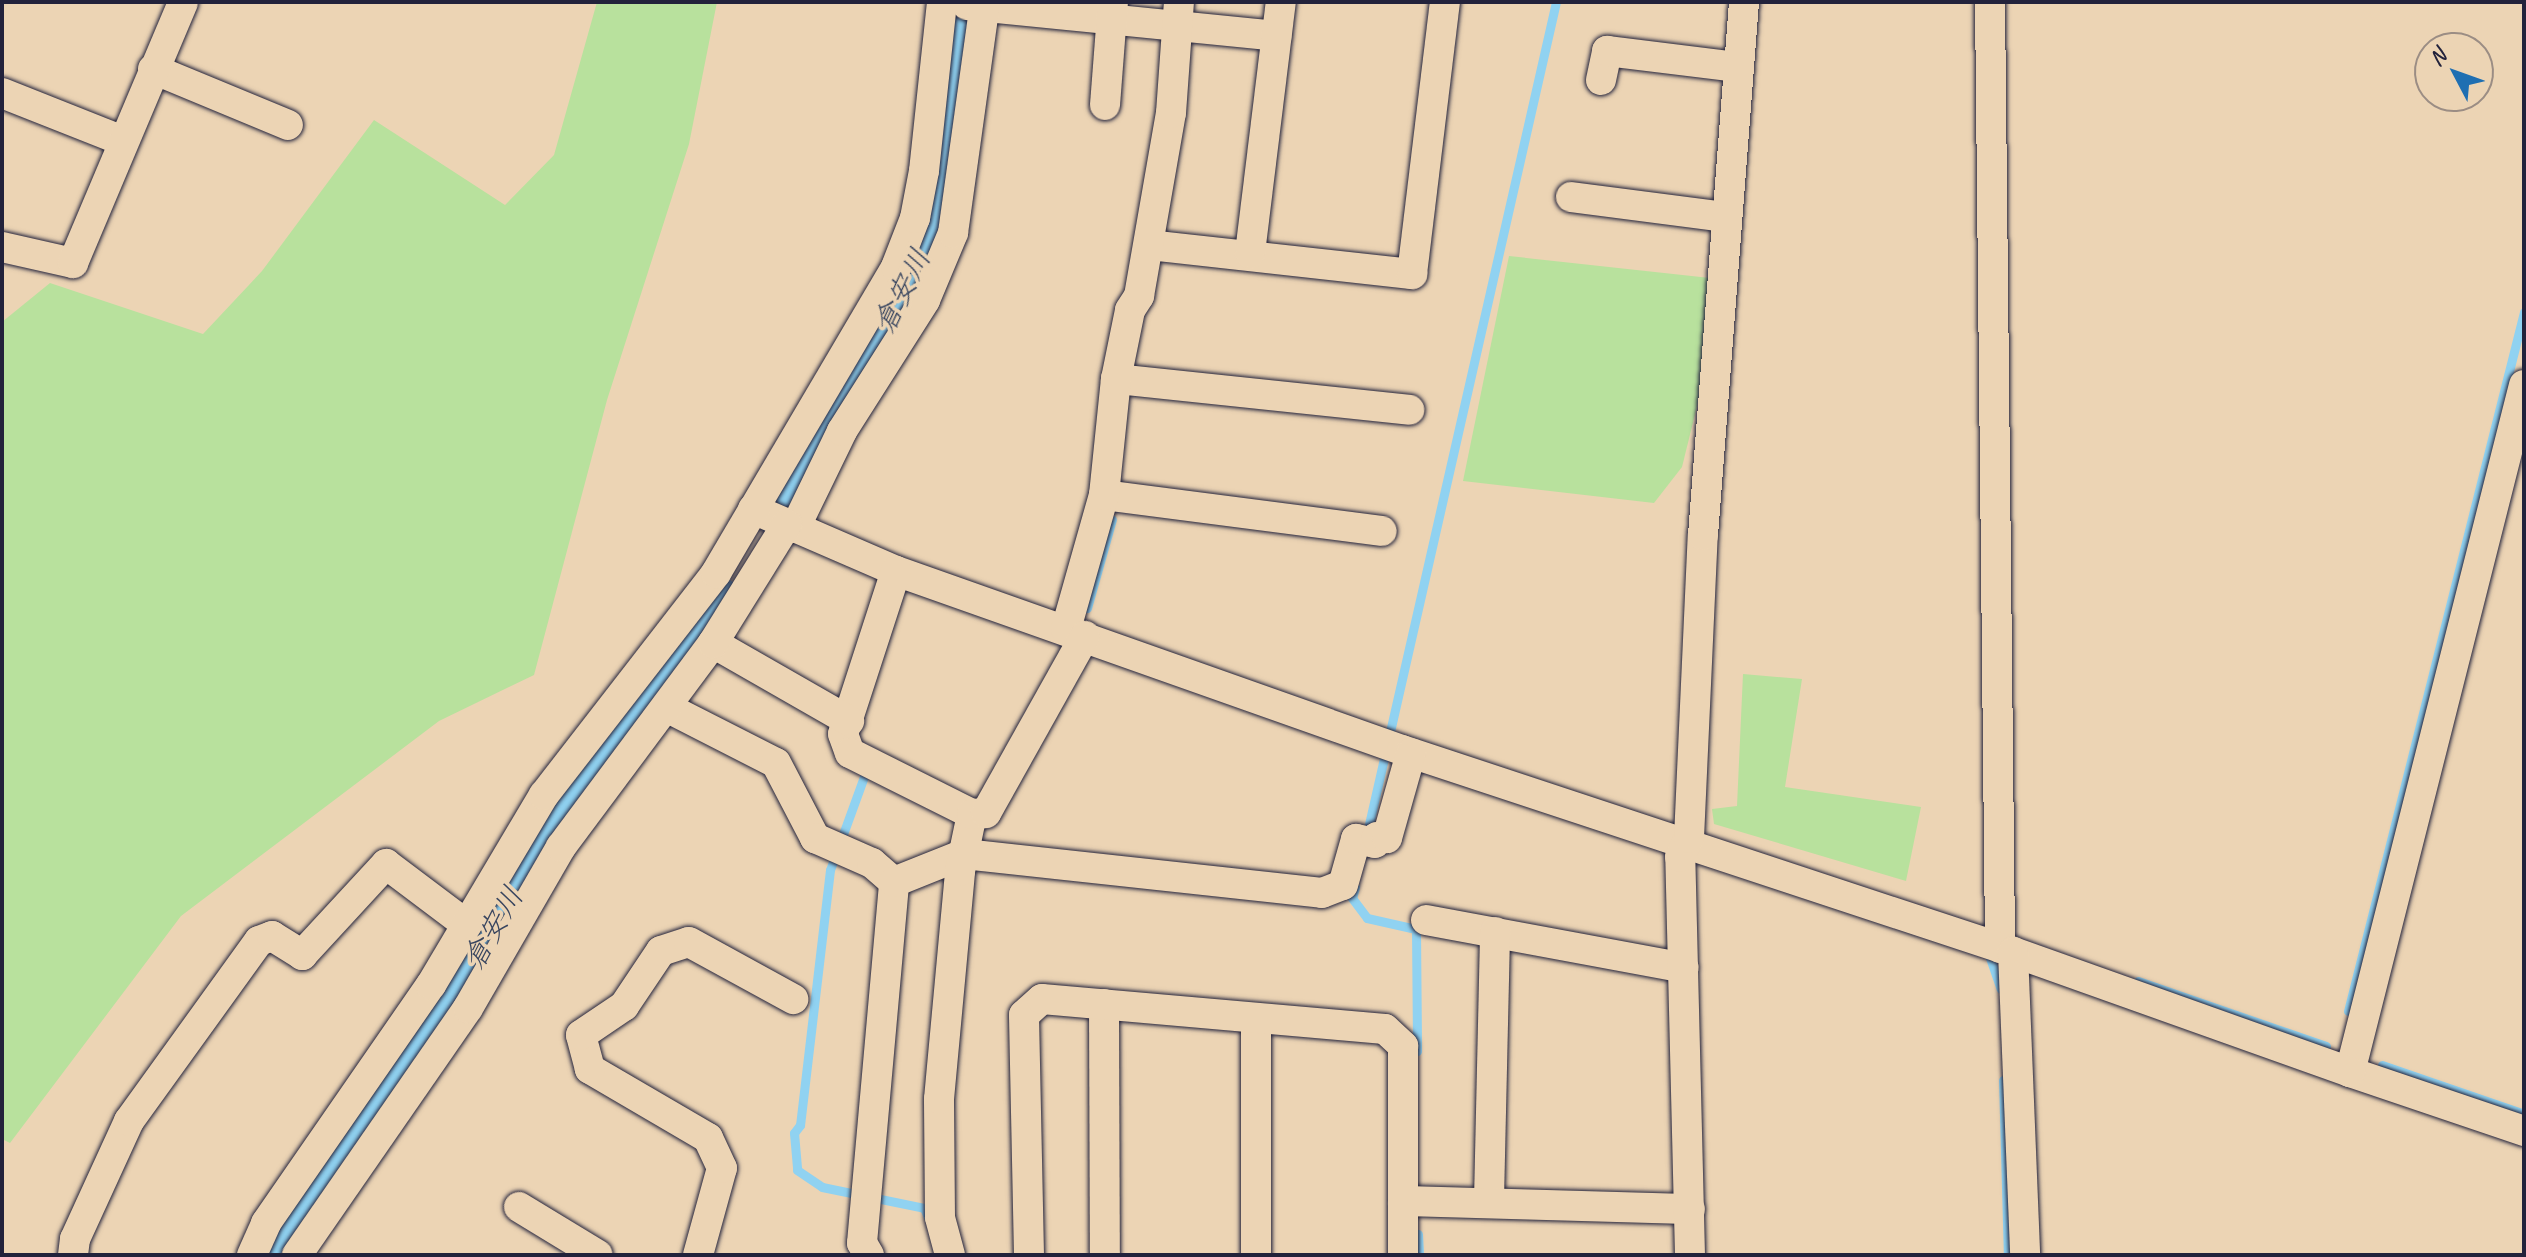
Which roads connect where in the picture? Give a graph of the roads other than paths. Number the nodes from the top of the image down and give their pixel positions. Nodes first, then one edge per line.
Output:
1 (183, 2) edge
2 (1281, 2) edge
3 (1445, 2) edge
4 (1744, 2) edge
5 (964, 4) edge
6 (1983, 4) edge
7 (1112, 10) edge
8 (1182, 22) edge
9 (1276, 36) junction
10 (1738, 67) junction
11 (153, 69) junction
12 (1601, 80) dead end
13 (2, 93) edge
14 (1105, 105) dead end
15 (288, 125) dead end
16 (123, 141) junction
17 (1571, 197) dead end
18 (1725, 217) junction
19 (1149, 245) junction
20 (2, 247) edge
21 (1250, 253) junction
22 (1116, 379) junction
23 (2524, 385) edge
24 (1409, 410) dead end
25 (1112, 496) junction
26 (753, 509) junction
27 (791, 526) junction
28 (1382, 531) dead end
29 (896, 571) junction
30 (709, 584) junction
31 (738, 601) junction
32 (1073, 626) junction
33 (713, 643) junction
34 (666, 707) junction
35 (849, 721) junction
36 (1397, 748) junction
37 (972, 814) junction
38 (1685, 846) junction
39 (971, 854) junction
40 (894, 882) junction
41 (1426, 920) dead end
42 (467, 925) junction
43 (1495, 932) junction
44 (1998, 943) junction
45 (1684, 968) junction
46 (793, 999) dead end
47 (1104, 1004) junction
48 (1256, 1018) junction
49 (2350, 1072) junction
50 (2524, 1131) edge
51 (1489, 1200) junction
52 (1403, 1201) junction
53 (519, 1207) dead end
54 (1690, 1209) junction
55 (73, 1255) edge
56 (252, 1255) edge
57 (297, 1255) edge
58 (598, 1255) edge
59 (698, 1255) edge
60 (869, 1255) edge
61 (950, 1255) edge
62 (1029, 1255) edge
63 (1105, 1255) edge
64 (1256, 1255) edge
65 (1403, 1255) edge
66 (1690, 1255) edge
67 (2025, 1255) edge

1 - 11 street
2 - 9 street
3 - 21 street
4 - 10 street
5 - 7 street
5 - 26 street
5 - 27 street
6 - 44 street
7 - 8 street
7 - 14 street
8 - 9 street
8 - 19 street
9 - 21 street
10 - 12 street
10 - 18 street
11 - 15 street
11 - 16 street
13 - 16 street
16 - 20 street
17 - 18 street
18 - 38 street
19 - 21 street
19 - 22 street
22 - 24 street
22 - 25 street
23 - 49 street
25 - 28 street
25 - 32 street
26 - 27 street
26 - 30 street
27 - 29 street
27 - 31 street
29 - 32 street
29 - 35 street
30 - 31 street
30 - 42 street
31 - 33 street
32 - 36 street
32 - 37 street
33 - 34 street
33 - 35 street
34 - 40 street
34 - 57 street
35 - 37 street
36 - 38 street
36 - 39 street
37 - 39 street
38 - 44 street
38 - 45 street
39 - 40 street
39 - 61 street
40 - 60 street
41 - 43 street
42 - 55 street
42 - 56 street
43 - 45 street
43 - 51 street
44 - 49 street
44 - 67 street
45 - 54 street
46 - 59 street
47 - 48 street
47 - 62 street
47 - 63 street
48 - 52 street
48 - 64 street
49 - 50 street
51 - 52 street
51 - 54 street
52 - 65 street
53 - 58 street
54 - 66 street

